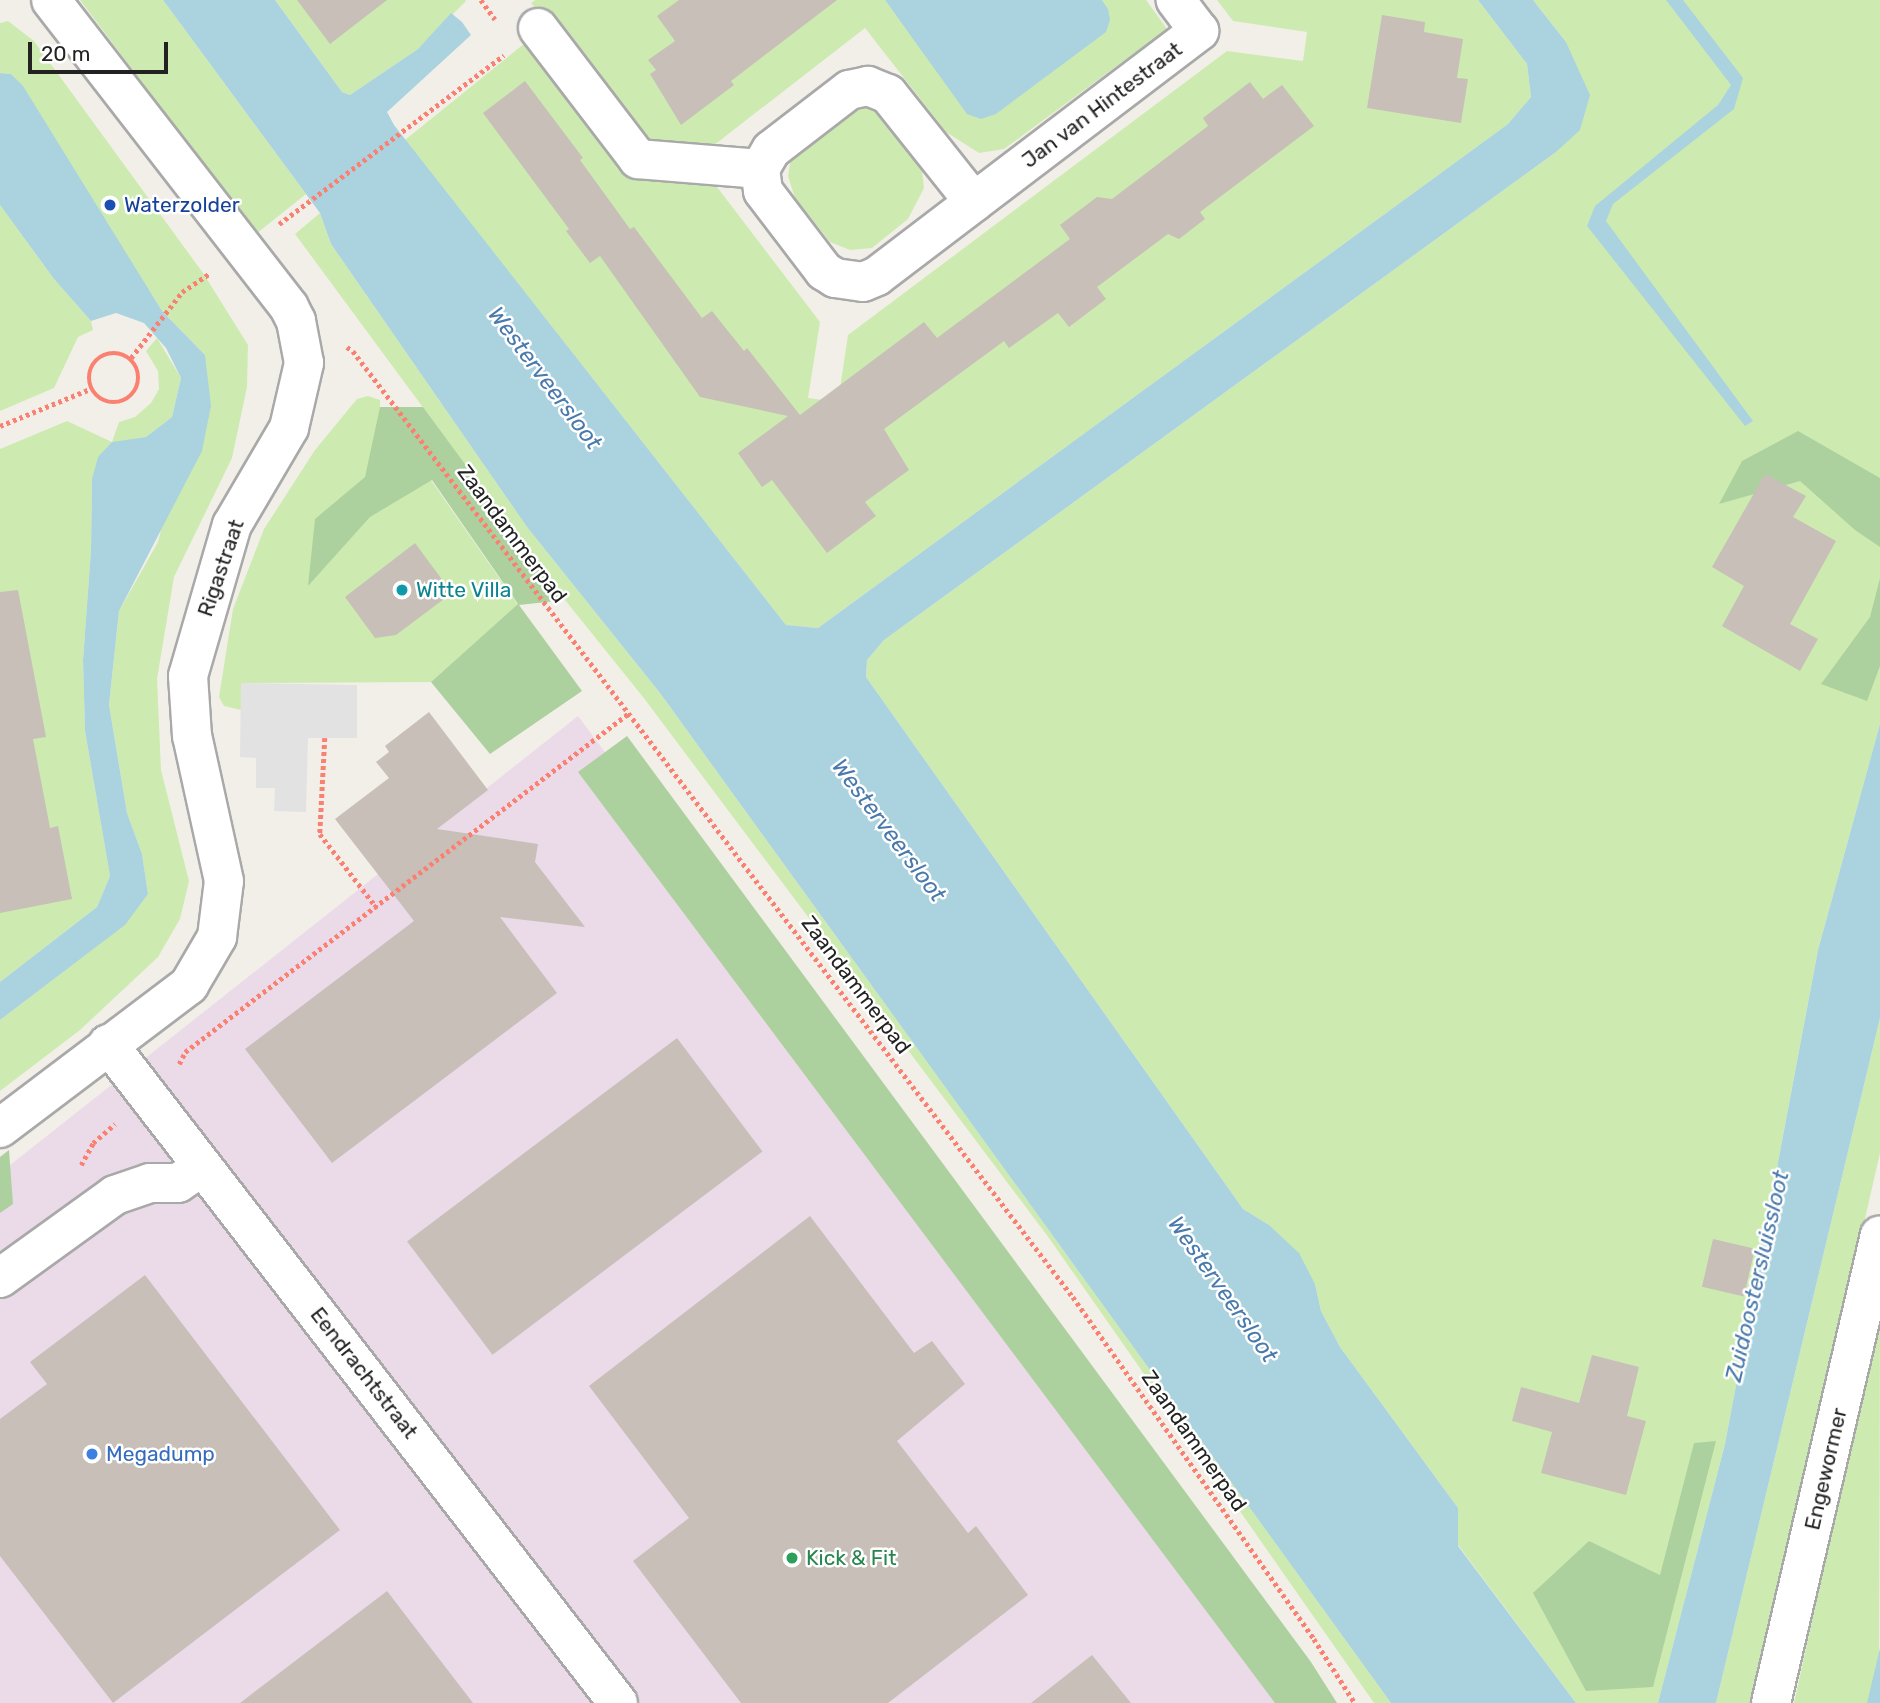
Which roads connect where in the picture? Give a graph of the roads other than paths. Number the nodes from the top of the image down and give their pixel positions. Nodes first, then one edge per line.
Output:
1 (51, 0) edge
2 (1176, 0) edge
3 (538, 28) road end
4 (760, 169) junction
5 (974, 202) junction
6 (108, 1044) junction
7 (0, 1128) edge
8 (202, 1167) junction
9 (1880, 1236) edge
10 (0, 1278) edge
11 (618, 1703) edge
12 (1771, 1703) edge

1 - 6 street, Rigastraat
2 - 5 street, Jan van Hintestraat
3 - 4 street
4 - 5 street
4 - 5 street, Jan van Hintestraat
6 - 7 street, Rigastraat
6 - 8 street, Eendrachtstraat
8 - 10 street
8 - 11 street, Eendrachtstraat
9 - 12 street, Engewormer

